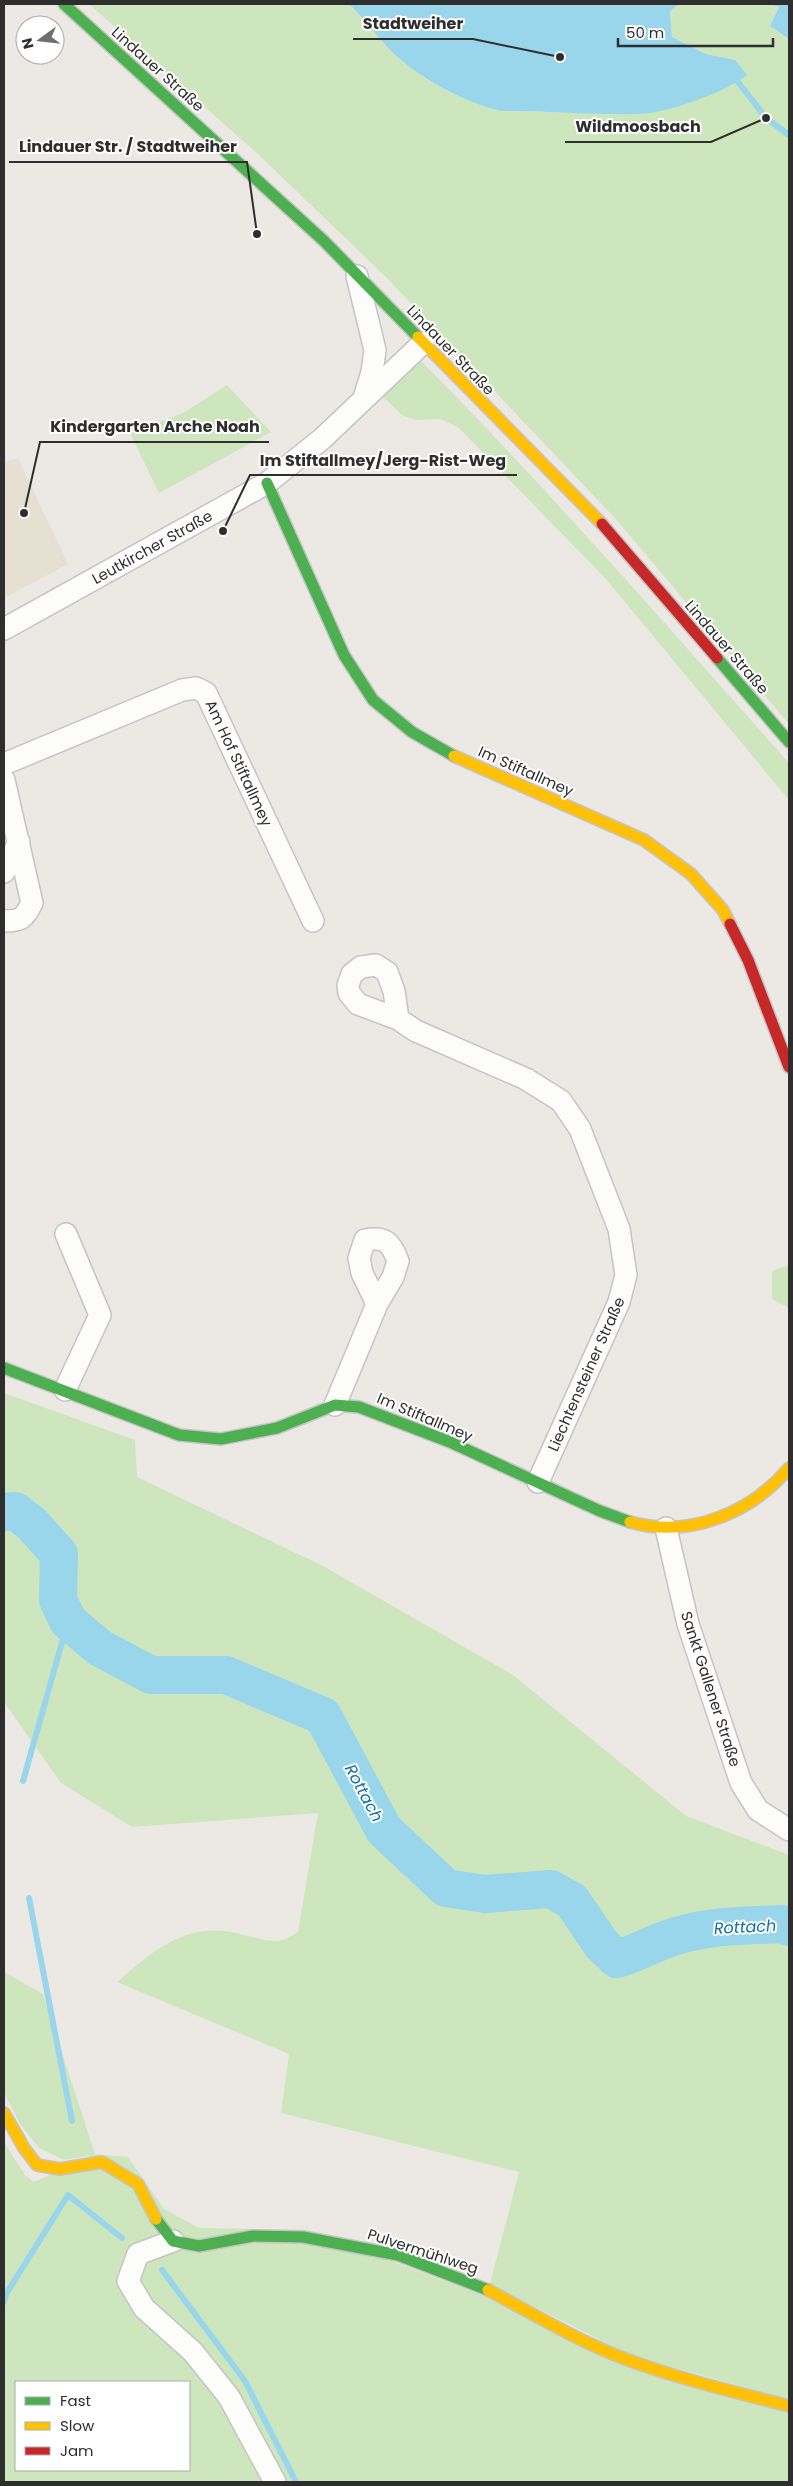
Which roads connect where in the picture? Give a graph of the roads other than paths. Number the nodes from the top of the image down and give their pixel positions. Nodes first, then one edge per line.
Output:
1 (64, 4) edge
2 (357, 276) junction
3 (423, 343) junction
4 (364, 398) junction
5 (267, 483) junction
6 (4, 630) edge
7 (789, 742) edge
8 (4, 764) edge
9 (4, 780) edge
10 (19, 842) junction
11 (4, 872) edge
12 (4, 921) edge
13 (313, 921) dead end
14 (398, 1019) dead end
15 (789, 1067) edge
16 (66, 1234) dead end
17 (377, 1304) dead end
18 (4, 1368) edge
19 (65, 1390) junction
20 (335, 1405) junction
21 (789, 1468) edge
22 (538, 1482) junction
23 (666, 1528) junction
24 (789, 1830) edge
25 (4, 2113) edge
26 (173, 2241) junction
27 (789, 2406) edge
28 (275, 2482) edge

1 - 2 street, Lindauer Straße
2 - 3 street, Lindauer Straße
2 - 4 street, Leutkircher Straße
3 - 4 street, Leutkircher Straße
3 - 7 street, Lindauer Straße
4 - 5 street, Leutkircher Straße
5 - 6 street, Leutkircher Straße
5 - 15 street, Im Stiftallmey
8 - 13 street, Am Hof Stiftallmey
9 - 10 street
10 - 11 street
10 - 12 street
14 - 22 street, Liechtensteiner Straße
16 - 19 street
17 - 20 street
18 - 19 street, Im Stiftallmey
19 - 20 street, Im Stiftallmey
20 - 22 street, Im Stiftallmey
21 - 23 street, Im Stiftallmey
22 - 23 street, Im Stiftallmey
23 - 24 street, Sankt Gallener Straße
25 - 26 street
26 - 27 street, Pulvermühlweg
26 - 28 street

